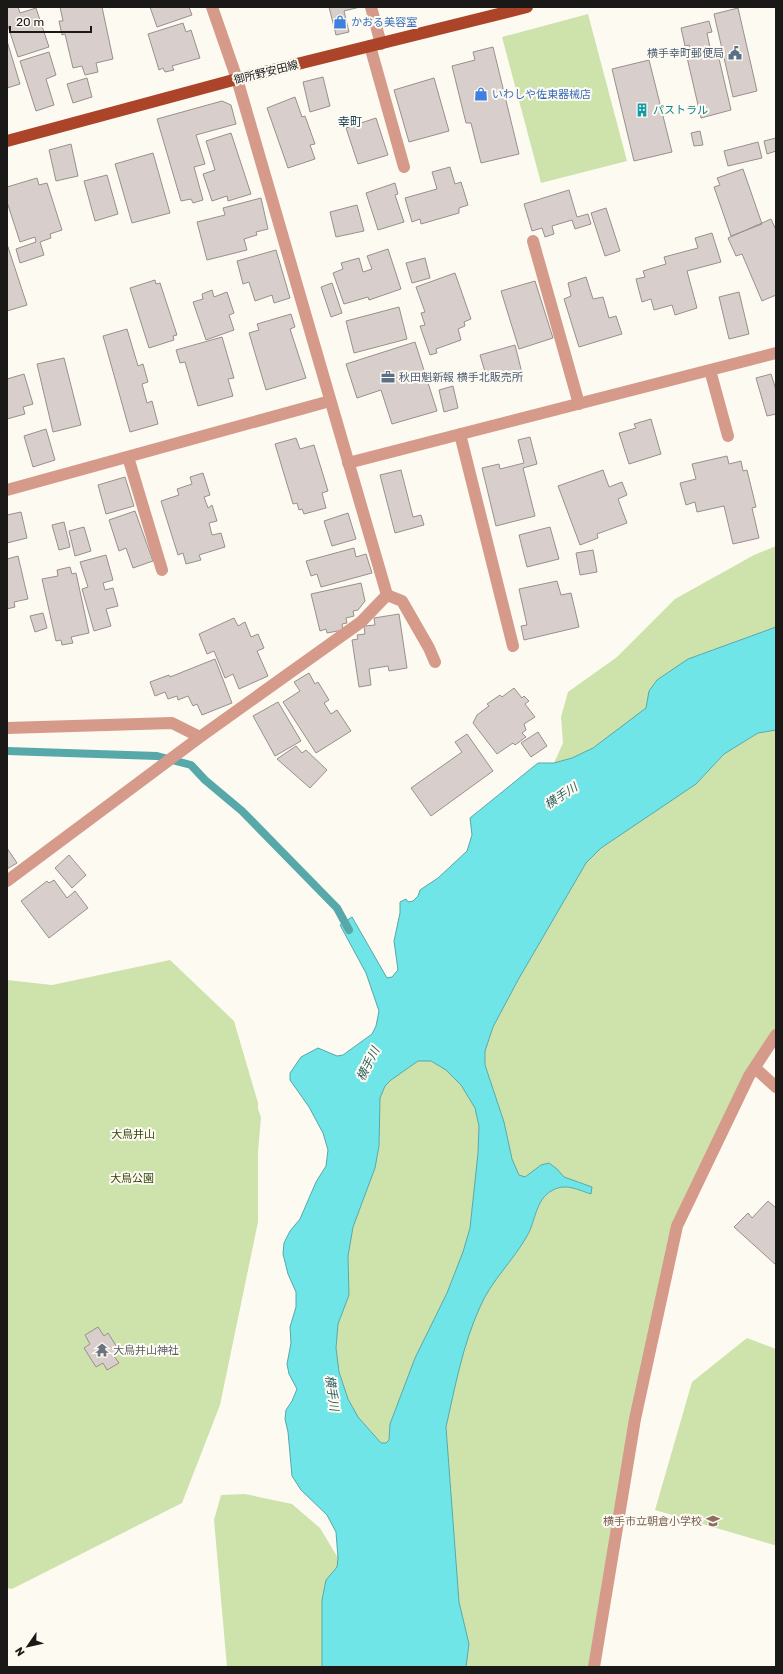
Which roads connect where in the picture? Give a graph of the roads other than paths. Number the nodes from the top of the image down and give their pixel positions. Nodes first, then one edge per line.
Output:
1 (212, 7) edge
2 (371, 7) edge
3 (527, 7) edge
4 (512, 9) edge
5 (375, 45) junction
6 (237, 80) junction
7 (7, 141) edge
8 (404, 168) dead end
9 (533, 240) dead end
10 (776, 353) edge
11 (710, 370) junction
12 (330, 401) junction
13 (579, 404) junction
14 (460, 434) junction
15 (728, 436) dead end
16 (128, 457) junction
17 (348, 463) junction
18 (7, 490) edge
19 (162, 570) dead end
20 (387, 595) junction
21 (513, 646) dead end
22 (435, 662) dead end
23 (7, 728) edge
24 (200, 737) junction
25 (7, 881) edge
26 (776, 1035) edge
27 (755, 1068) junction
28 (776, 1087) edge
29 (594, 1667) edge

1 - 6 street
2 - 5 street
3 - 4 main road, 御所野安田線
4 - 5 main road, 御所野安田線
5 - 6 main road, 御所野安田線
5 - 8 street
6 - 7 main road, 御所野安田線
6 - 12 street
9 - 13 street
10 - 11 street
11 - 13 street
11 - 15 street
12 - 16 street
12 - 17 street
13 - 14 street
14 - 17 street
14 - 21 street
16 - 18 street
16 - 19 street
17 - 20 street
20 - 22 street
20 - 24 street
23 - 24 street
24 - 25 street
26 - 27 street
27 - 28 street
27 - 29 street

